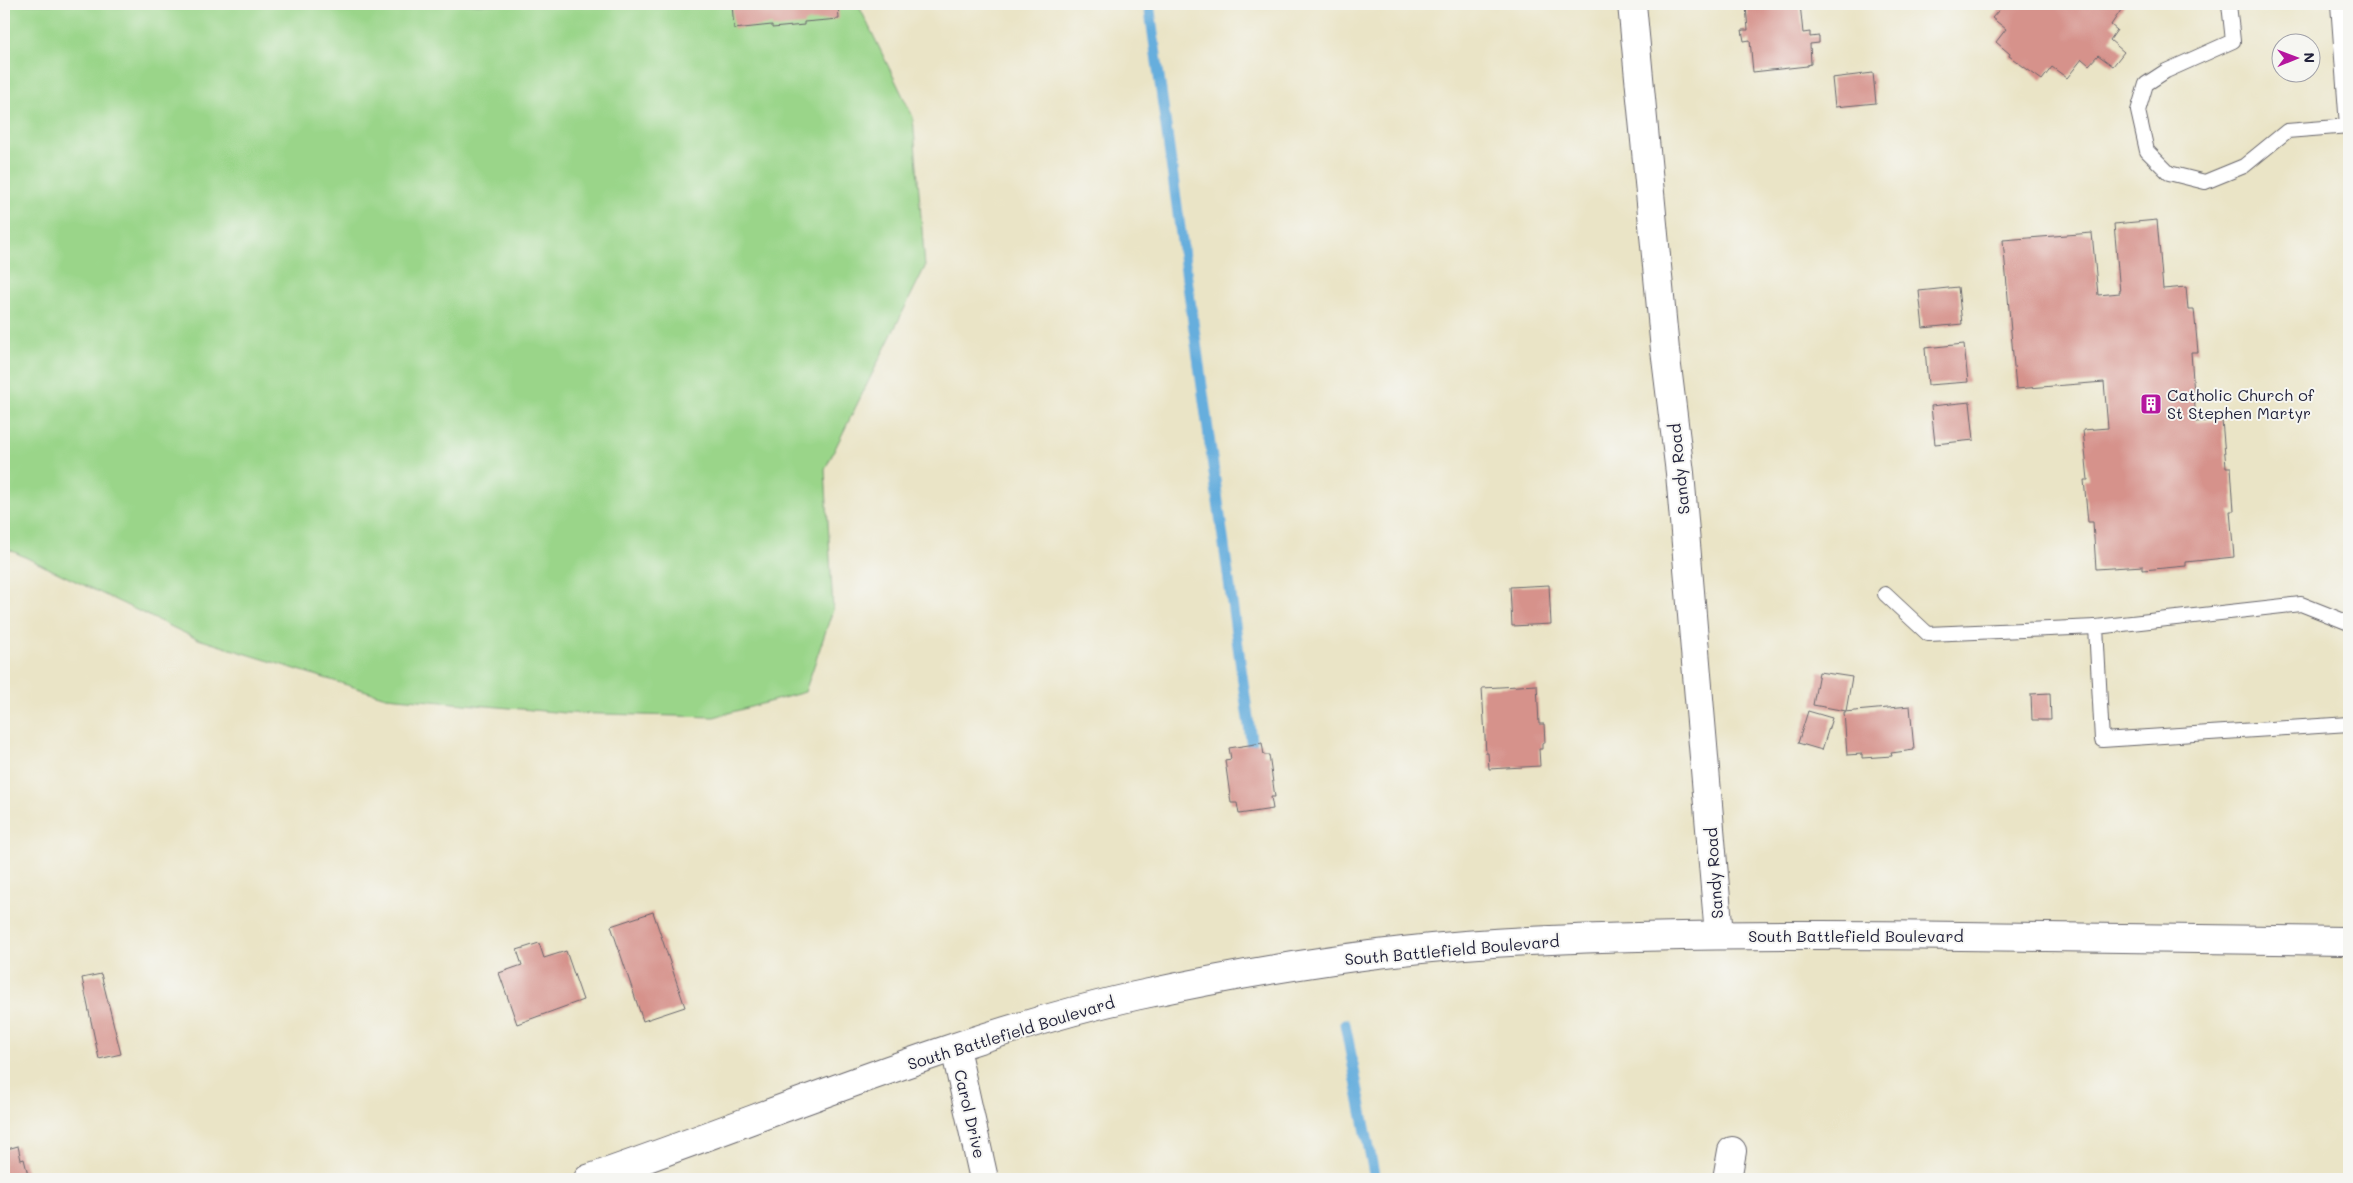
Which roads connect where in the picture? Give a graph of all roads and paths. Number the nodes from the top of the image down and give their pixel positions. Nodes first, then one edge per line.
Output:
1 (1632, 4) edge
2 (2229, 4) edge
3 (2338, 4) edge
4 (2348, 126) edge
5 (1885, 594) dead end
6 (2349, 623) edge
7 (2096, 627) junction
8 (2349, 724) edge
9 (1719, 935) junction
10 (2349, 941) edge
11 (955, 1048) junction
12 (1732, 1152) dead end
13 (588, 1179) edge
14 (984, 1179) edge
15 (1727, 1179) edge

1 - 9 main road, Sandy Road
2 - 4 lane
3 - 4 lane
5 - 7 lane
6 - 7 lane
7 - 8 lane
9 - 10 main road, South Battlefield Boulevard
9 - 11 main road, South Battlefield Boulevard
11 - 13 main road, South Battlefield Boulevard
11 - 14 main road, Carol Drive
12 - 15 main road

